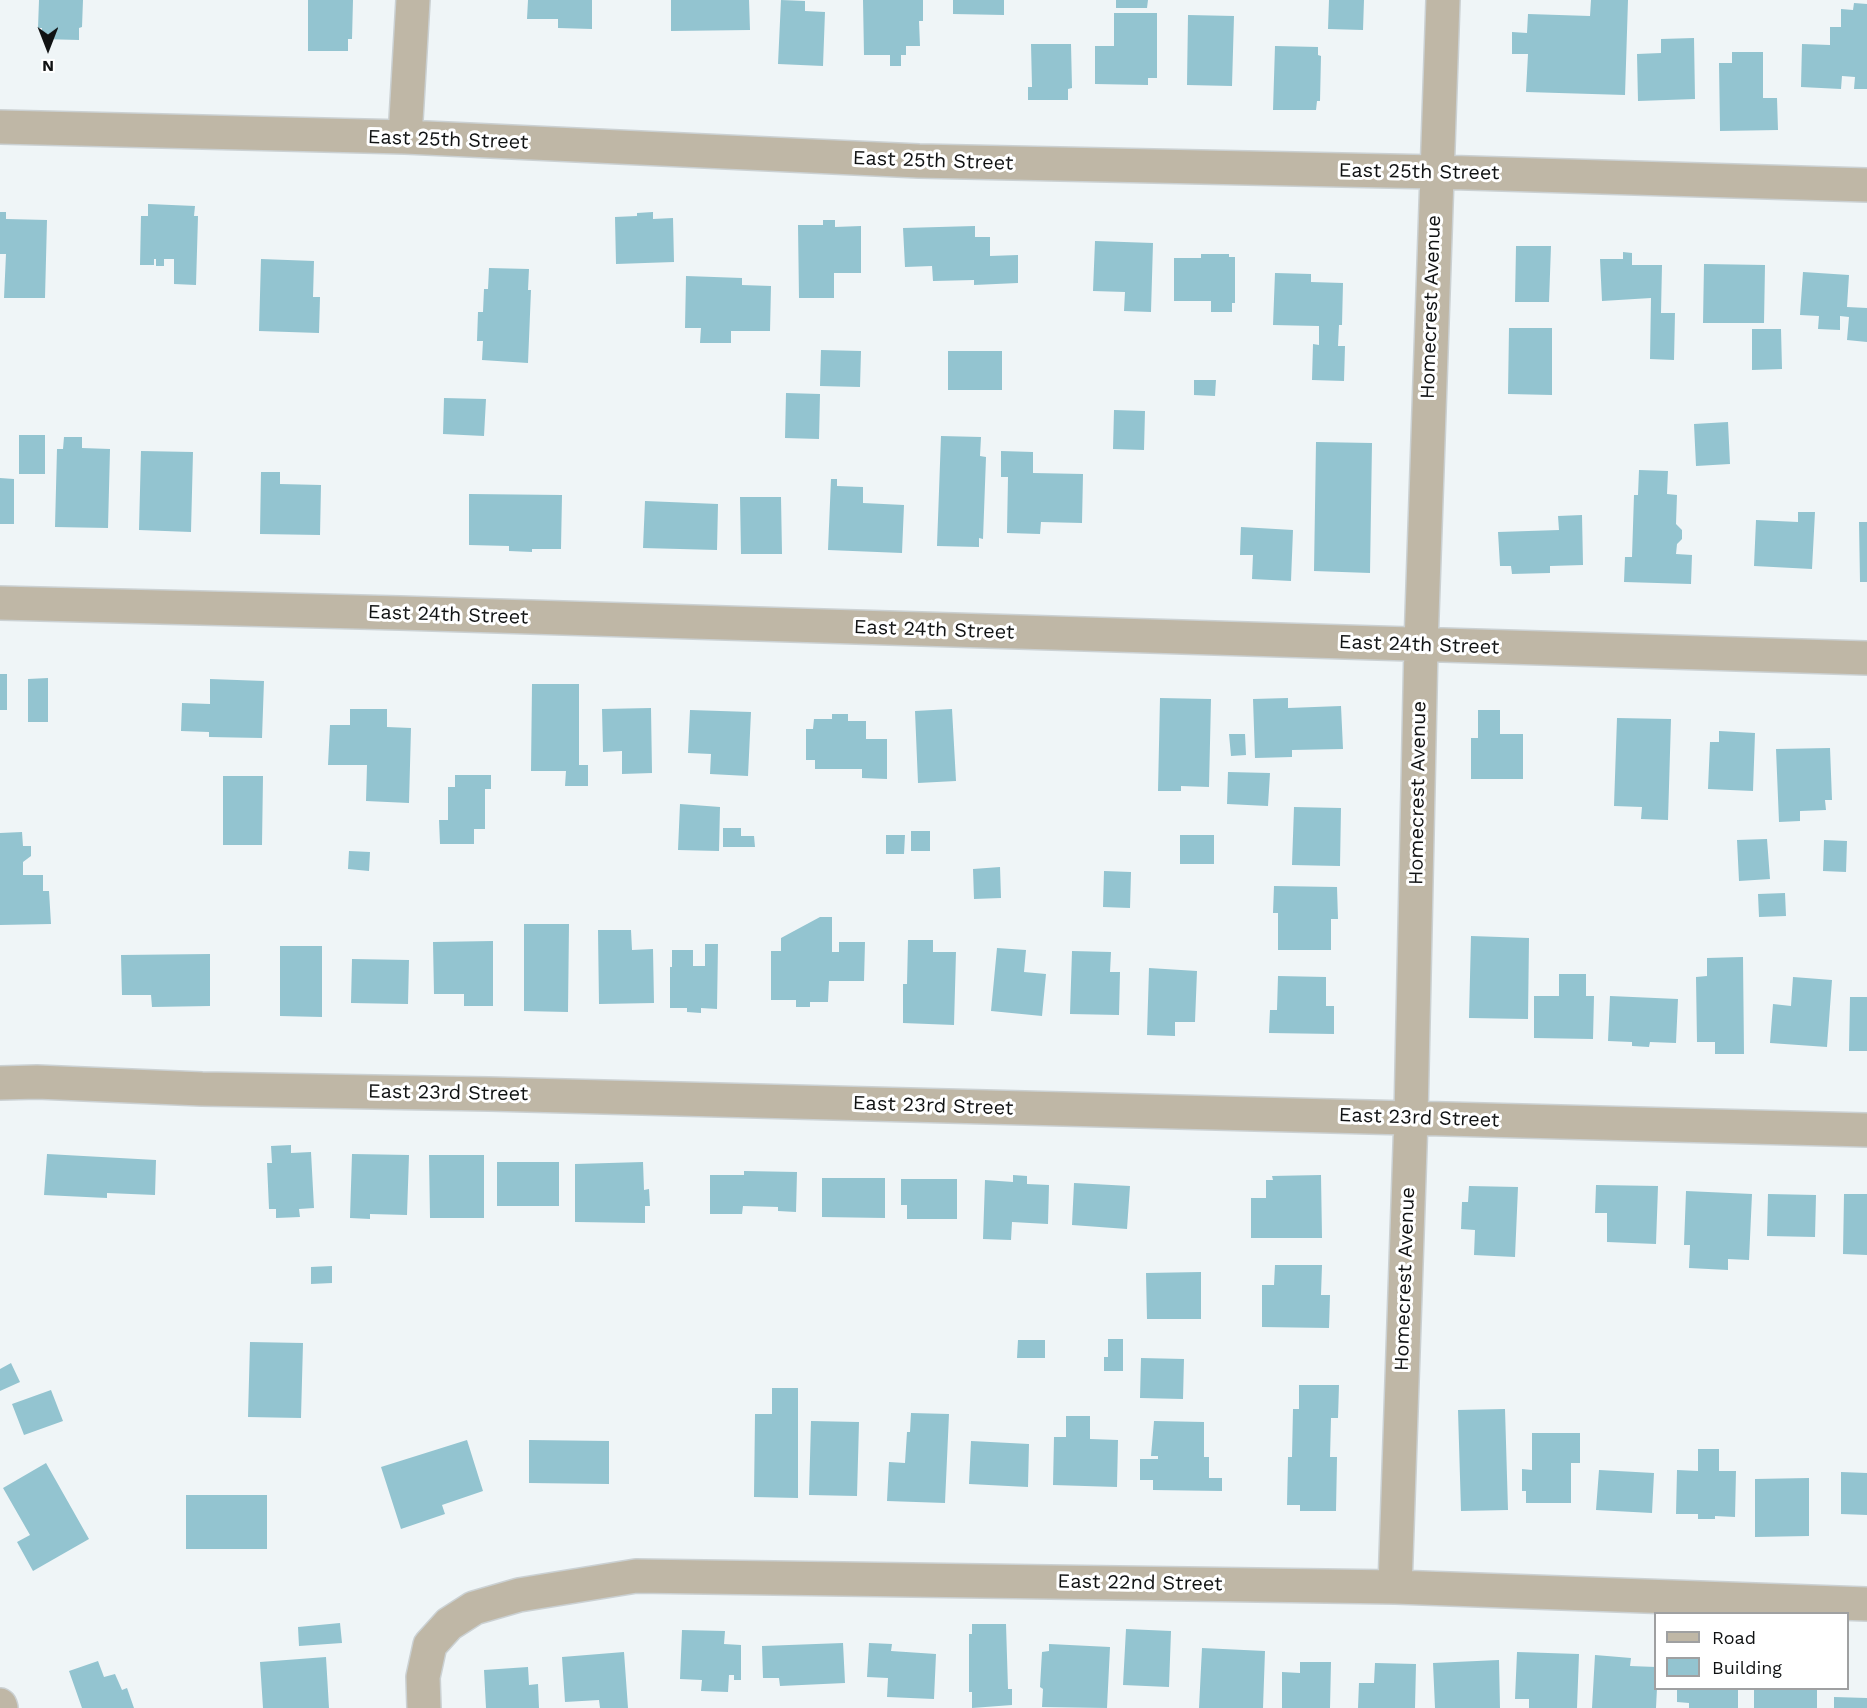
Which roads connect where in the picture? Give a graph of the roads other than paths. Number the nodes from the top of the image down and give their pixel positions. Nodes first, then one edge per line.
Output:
1 (413, 0) edge
2 (1443, 0) edge
3 (0, 128) edge
4 (405, 137) junction
5 (1436, 172) junction
6 (1867, 185) edge
7 (0, 603) edge
8 (1420, 645) junction
9 (1867, 658) edge
10 (0, 1083) edge
11 (1411, 1117) junction
12 (1867, 1130) edge
13 (1395, 1587) junction
14 (1867, 1604) edge
15 (424, 1708) edge

1 - 4 street
2 - 5 street, Homecrest Avenue
3 - 4 street, East 25th Street
4 - 5 street, East 25th Street
5 - 6 street, East 25th Street
5 - 8 street, Homecrest Avenue
7 - 8 street, East 24th Street
8 - 9 street, East 24th Street
8 - 11 street, Homecrest Avenue
10 - 11 street, East 23rd Street
11 - 12 street, East 23rd Street
11 - 13 street, Homecrest Avenue
13 - 14 street, East 22nd Street
13 - 15 street, East 22nd Street

